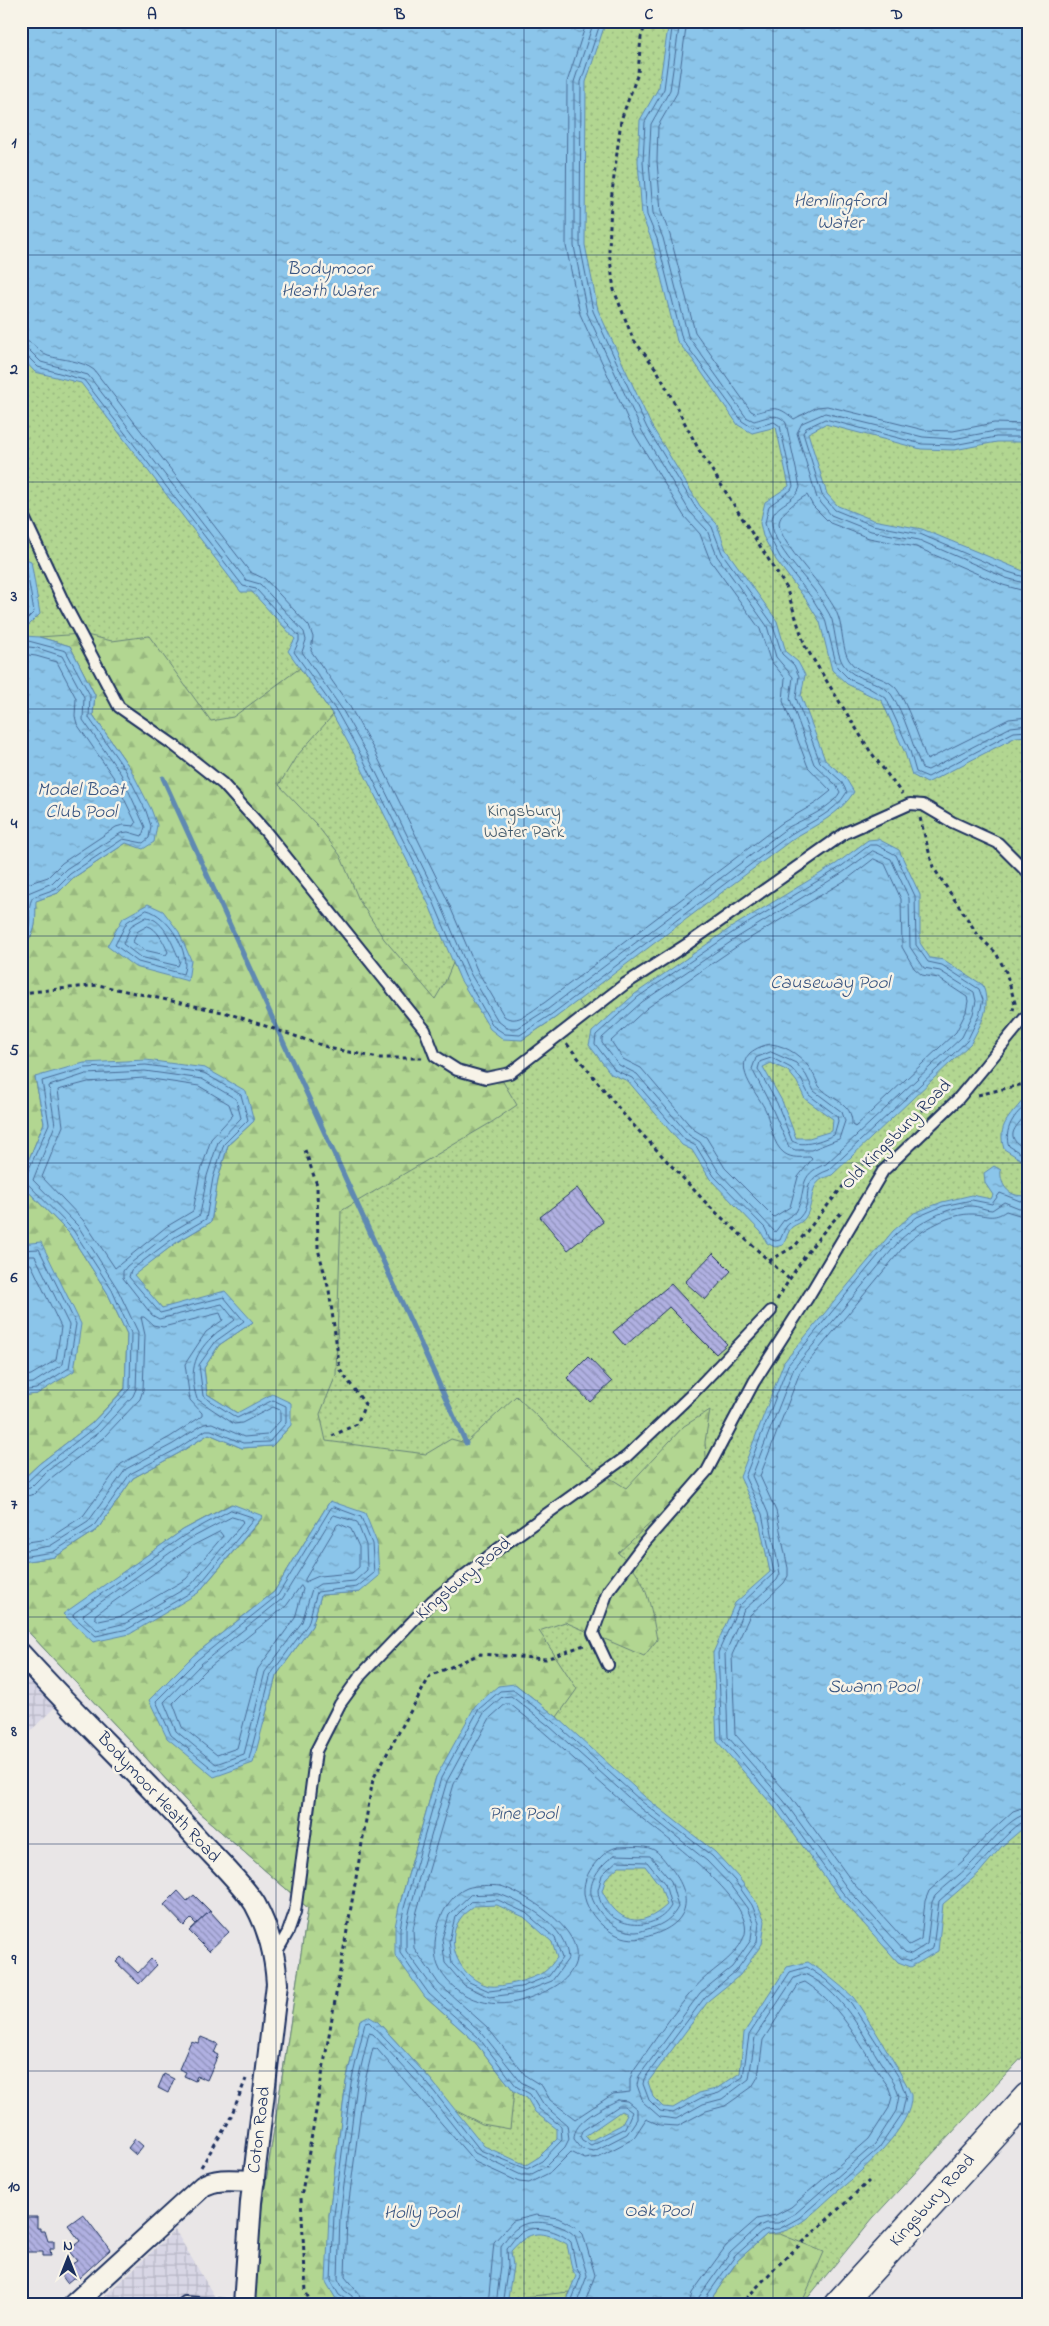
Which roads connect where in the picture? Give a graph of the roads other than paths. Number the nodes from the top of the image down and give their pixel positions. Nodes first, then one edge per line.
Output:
1 (21, 511) edge
2 (1028, 873) edge
3 (1028, 1014) edge
4 (771, 1311) road end
5 (22, 1656) edge
6 (608, 1665) dead end
7 (275, 1955) junction
8 (1028, 2097) edge
9 (254, 2182) junction
10 (73, 2305) edge
11 (181, 2305) edge
12 (225, 2305) edge
13 (244, 2305) edge
14 (838, 2305) edge

1 - 2 lane
3 - 6 lane, Old Kingsbury Road
4 - 7 lane, Kingsbury Road
5 - 7 street, Bodymoor Heath Road
7 - 9 street, Coton Road
8 - 14 main road, Kingsbury Road
9 - 10 street
9 - 13 street, Coton Road
11 - 12 lane

